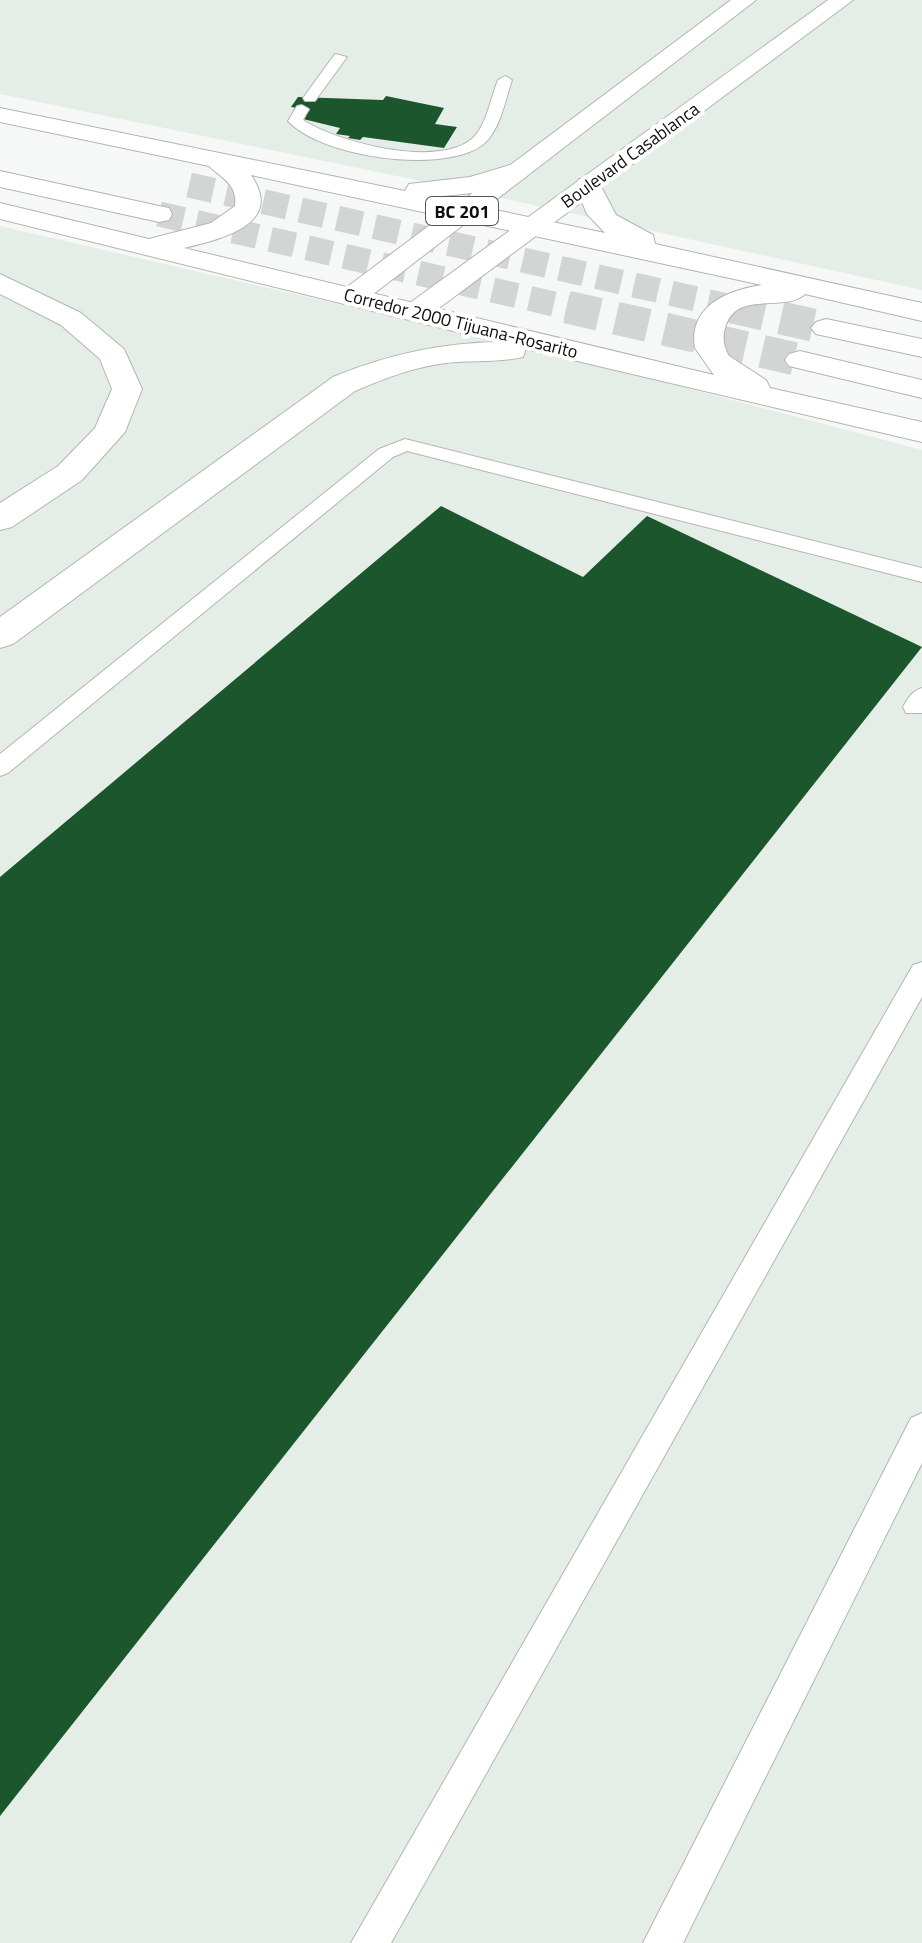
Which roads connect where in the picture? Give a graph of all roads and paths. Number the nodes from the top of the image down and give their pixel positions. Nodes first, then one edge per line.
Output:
1 (745, 0) edge
2 (842, 0) edge
3 (340, 57) dead end
4 (505, 80) dead end
5 (0, 115) edge
6 (219, 162) junction
7 (517, 171) junction
8 (0, 179) edge
9 (326, 183) junction
10 (588, 185) junction
11 (0, 211) edge
12 (464, 212) junction
13 (159, 214) tunnel mouth
14 (532, 225) junction
15 (137, 244) junction
16 (705, 265) junction
17 (0, 283) edge
18 (834, 293) junction
19 (353, 296) junction
20 (417, 311) junction
21 (922, 312) edge
22 (826, 328) tunnel mouth
23 (922, 348) edge
24 (570, 351) junction
25 (800, 360) tunnel mouth
26 (922, 389) edge
27 (770, 396) junction
28 (922, 432) edge
29 (0, 519) edge
30 (922, 575) edge
31 (0, 635) edge
32 (0, 767) edge
33 (922, 973) edge
34 (922, 1429) edge
35 (370, 1943) edge
36 (662, 1943) edge

1 - 7 main road
2 - 10 main road, Boulevard Casablanca
3 - 4 lane
5 - 6 main road, BC 201
6 - 9 main road, BC 201
6 - 15 main road
7 - 9 main road
7 - 12 main road
8 - 13 main road
9 - 12 main road, BC 201
10 - 14 main road, Boulevard Casablanca
10 - 16 main road
11 - 15 main road, Corredor 2000 Tijuana-Rosarito
12 - 14 main road, BC 201
12 - 19 main road
14 - 16 main road, BC 201
14 - 20 main road, Boulevard Casablanca
15 - 19 main road, Corredor 2000 Tijuana-Rosarito
16 - 18 main road, BC 201
17 - 29 main road
18 - 21 main road, BC 201
18 - 27 main road
19 - 20 main road, Corredor 2000 Tijuana-Rosarito
20 - 24 main road, Corredor 2000 Tijuana-Rosarito
22 - 23 main road
24 - 27 main road, Corredor 2000 Tijuana-Rosarito
24 - 31 main road
25 - 26 main road
27 - 28 main road, Corredor 2000 Tijuana-Rosarito
30 - 32 lane
33 - 35 lane
34 - 36 lane

